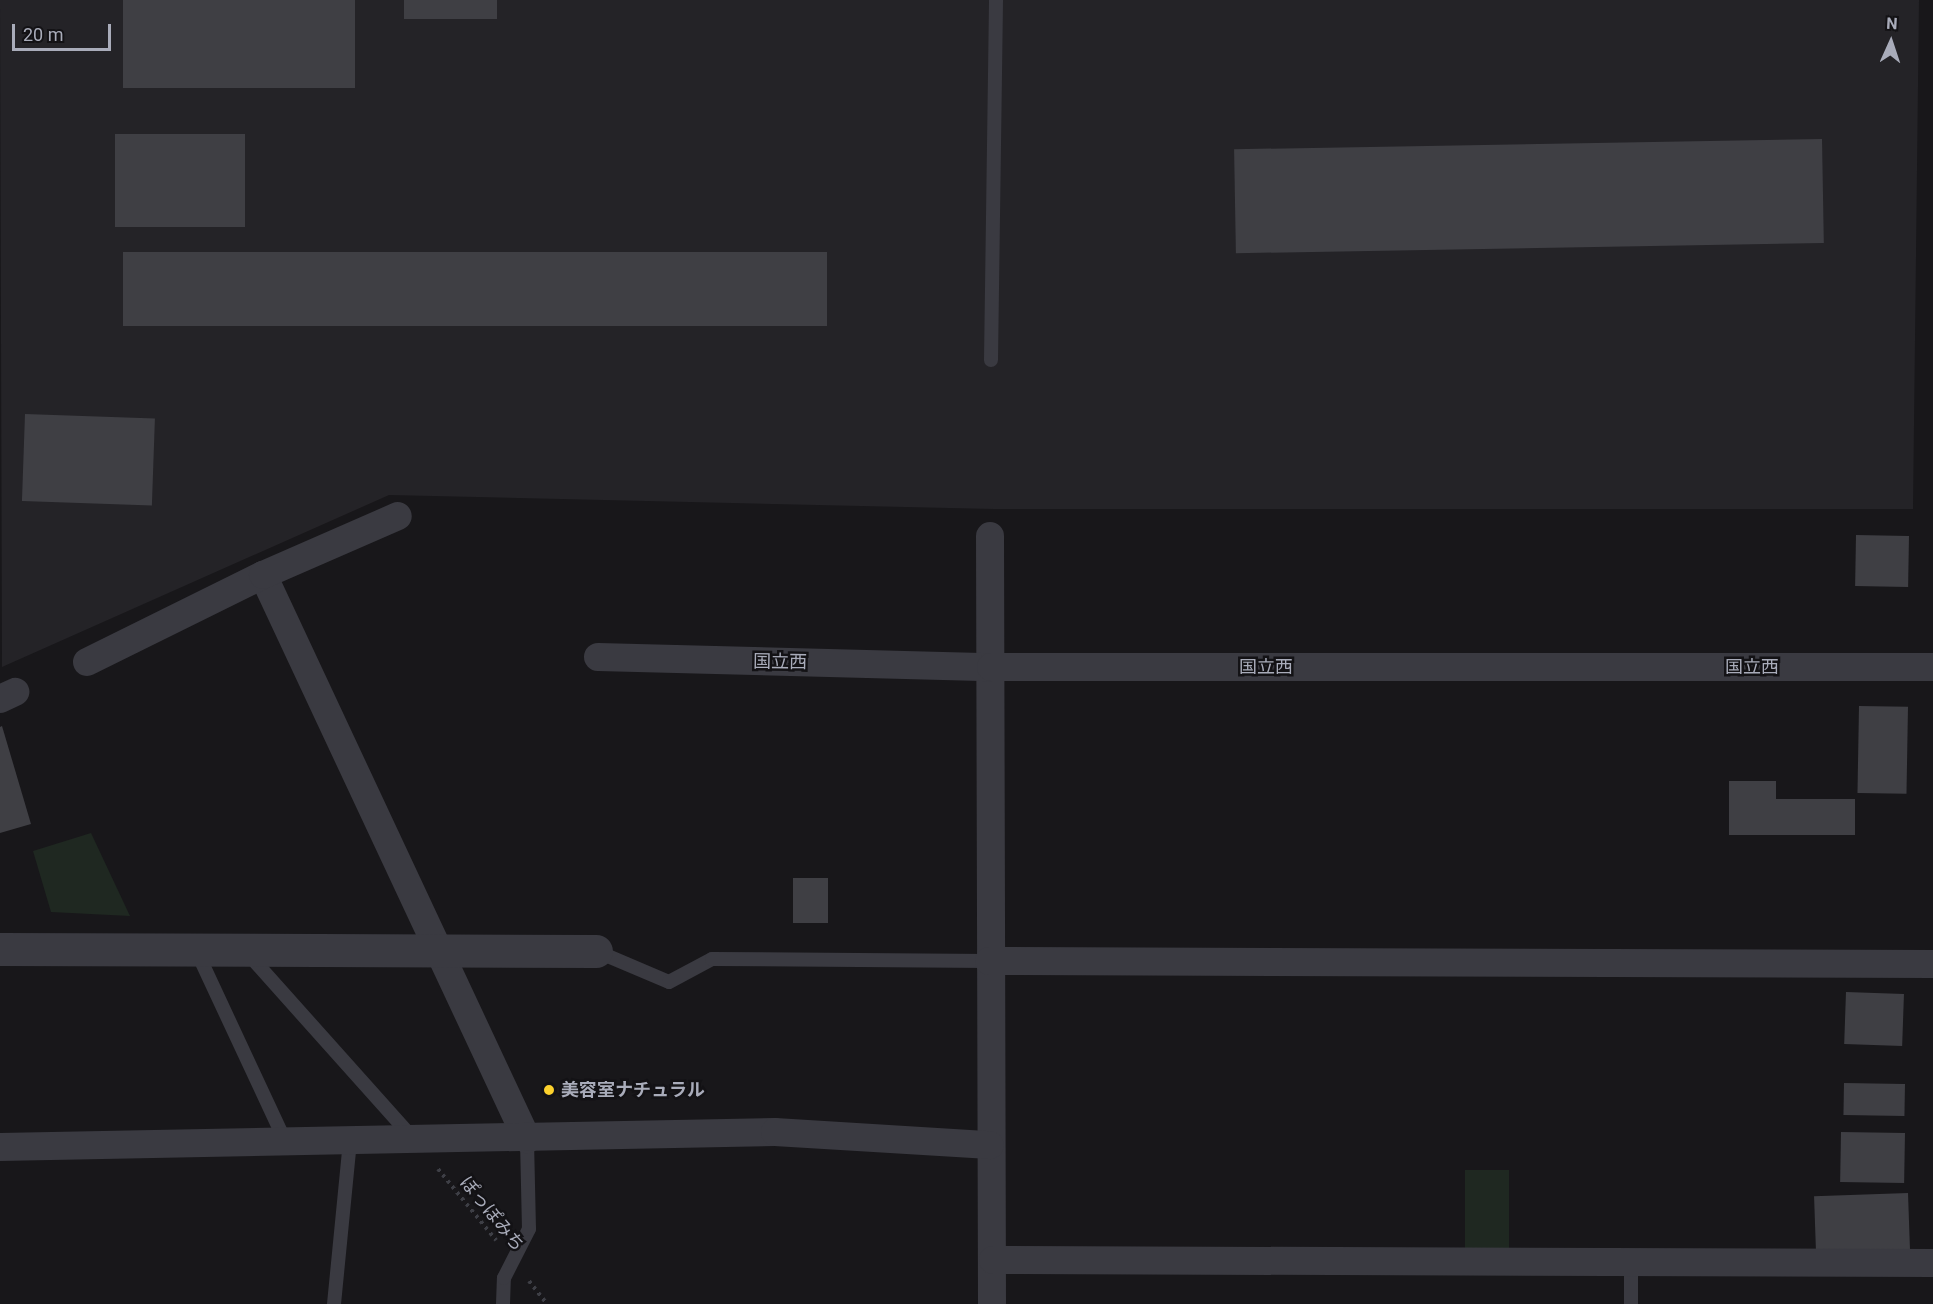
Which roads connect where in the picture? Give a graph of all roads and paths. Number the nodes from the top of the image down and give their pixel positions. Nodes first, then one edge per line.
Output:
1 (996, 0) edge
2 (991, 360) dead end
3 (398, 516) dead end
4 (990, 536) dead end
5 (263, 575) junction
6 (598, 657) dead end
7 (87, 662) dead end
8 (991, 667) junction
9 (1933, 667) edge
10 (0, 949) edge
11 (196, 950) junction
12 (243, 950) junction
13 (440, 950) junction
14 (596, 951) joint
15 (989, 962) junction
16 (1933, 964) edge
17 (527, 1139) junction
18 (350, 1140) junction
19 (285, 1141) junction
20 (415, 1141) junction
21 (990, 1145) junction
22 (0, 1147) edge
23 (993, 1260) junction
24 (513, 1261) junction
25 (1631, 1262) junction
26 (1933, 1263) edge
27 (334, 1304) edge
28 (503, 1304) edge
29 (547, 1304) edge
30 (992, 1304) edge
31 (1631, 1304) edge

1 - 2 lane
3 - 5 street
4 - 8 street
5 - 7 street
5 - 13 street
6 - 8 street, 国立西
8 - 9 street, 国立西
8 - 15 street
10 - 11 street
11 - 12 street
11 - 19 lane
12 - 13 street
12 - 20 lane
13 - 14 street
13 - 17 street
14 - 15 lane
15 - 16 street
15 - 21 street
17 - 20 street
17 - 21 street
17 - 24 lane
18 - 19 street
18 - 20 street
18 - 27 lane
19 - 22 street
20 - 24 path, ぽっぽみち
21 - 23 street
23 - 25 street
23 - 30 street
24 - 28 lane
24 - 29 path, ぽっぽみち
25 - 26 street
25 - 31 lane

